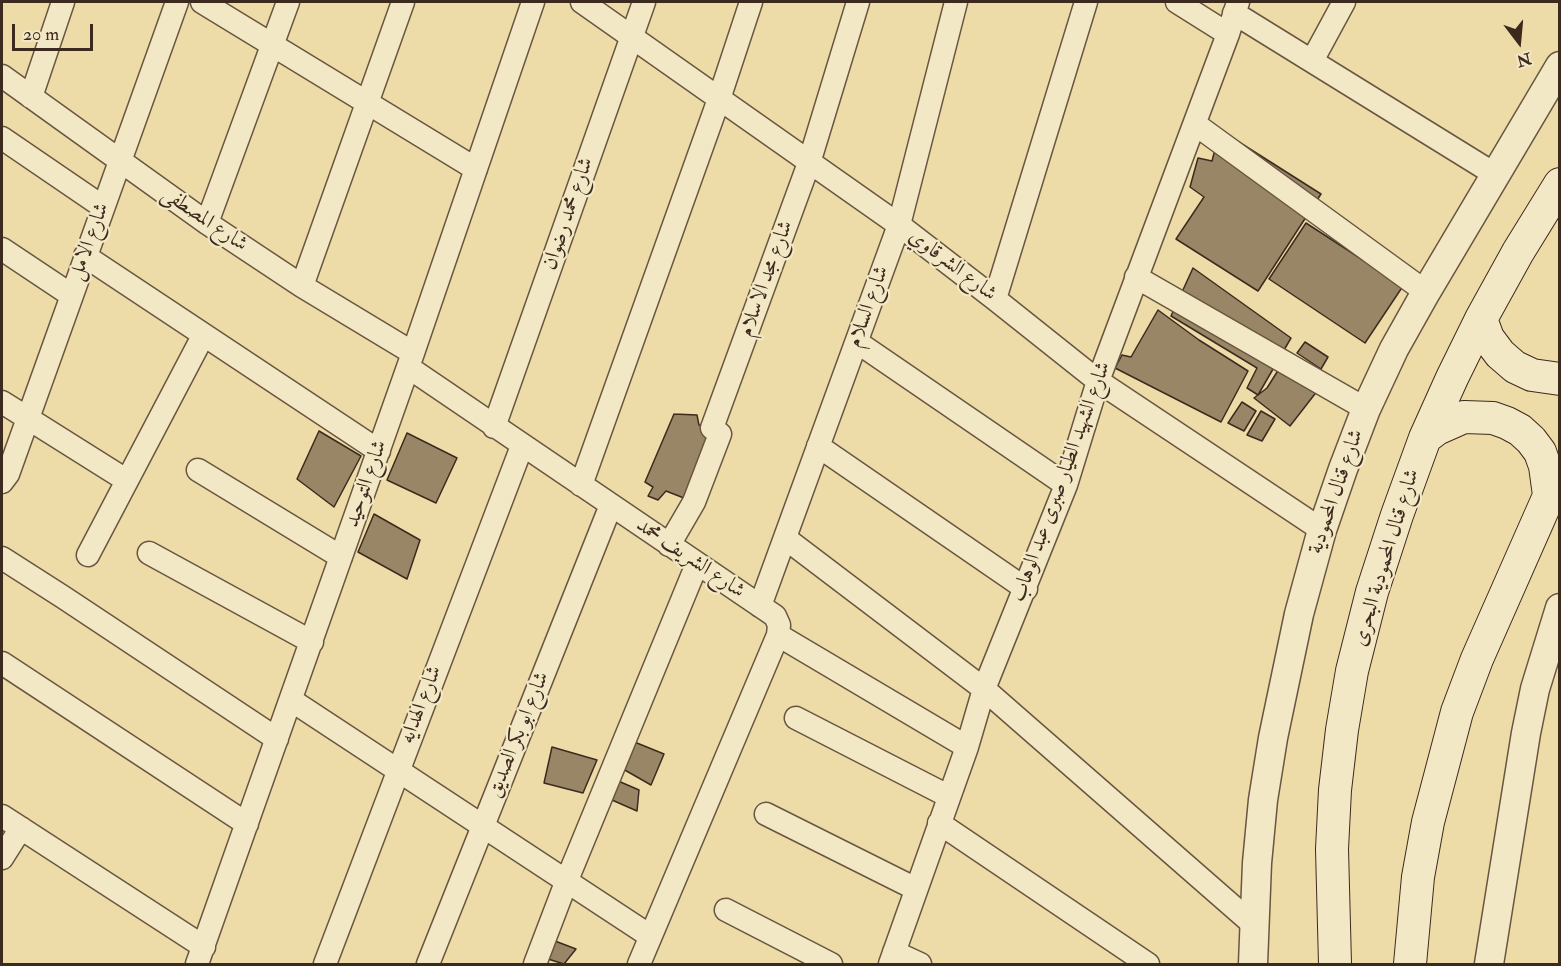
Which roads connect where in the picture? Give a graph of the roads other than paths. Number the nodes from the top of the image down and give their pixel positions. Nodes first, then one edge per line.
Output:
1 (63, 2) edge
2 (177, 2) edge
3 (202, 2) edge
4 (288, 2) edge
5 (402, 2) edge
6 (533, 2) edge
7 (582, 2) edge
8 (644, 2) edge
9 (751, 2) edge
10 (858, 2) edge
11 (956, 2) edge
12 (1086, 2) edge
13 (1177, 2) edge
14 (1344, 2) edge
15 (1234, 16) edge
16 (631, 37) junction
17 (272, 44) junction
18 (1312, 61) junction
19 (1560, 66) edge
20 (2, 76) edge
21 (31, 97) junction
22 (719, 99) junction
23 (367, 102) junction
24 (1195, 124) junction
25 (2, 138) edge
26 (119, 161) junction
27 (809, 162) junction
28 (476, 169) junction
29 (1497, 175) junction
30 (1560, 184) edge
31 (103, 207) junction
32 (207, 223) junction
33 (899, 225) junction
34 (2, 249) edge
35 (85, 256) junction
36 (1136, 277) junction
37 (302, 286) junction
38 (1426, 292) junction
39 (71, 295) junction
40 (995, 299) junction
41 (1481, 319) junction
42 (202, 336) junction
43 (857, 342) junction
44 (411, 360) junction
45 (1560, 380) edge
46 (1098, 381) junction
47 (2, 402) edge
48 (1366, 409) junction
49 (27, 418) junction
50 (494, 427) junction
51 (1425, 438) junction
52 (522, 446) junction
53 (818, 446) junction
54 (379, 451) junction
55 (198, 470) dead end
56 (126, 480) junction
57 (2, 482) edge
58 (1554, 483) edge
59 (581, 485) junction
60 (1066, 485) junction
61 (610, 506) junction
62 (1322, 530) junction
63 (785, 538) junction
64 (669, 545) junction
65 (149, 553) dead end
66 (88, 555) dead end
67 (341, 557) junction
68 (2, 558) edge
69 (698, 564) junction
70 (1026, 589) junction
71 (760, 606) junction
72 (1560, 608) edge
73 (778, 635) junction
74 (312, 642) junction
75 (2, 663) edge
76 (984, 689) junction
77 (291, 700) junction
78 (796, 718) dead end
79 (277, 739) junction
80 (967, 747) junction
81 (398, 768) junction
82 (948, 796) junction
83 (766, 814) dead end
84 (2, 816) edge
85 (939, 823) junction
86 (247, 824) junction
87 (482, 825) junction
88 (21, 828) junction
89 (2, 858) edge
90 (567, 880) junction
91 (916, 889) junction
92 (726, 910) dead end
93 (1254, 925) junction
94 (650, 936) junction
95 (201, 956) edge
96 (892, 958) edge
97 (325, 964) edge
98 (428, 964) edge
99 (534, 964) edge
100 (639, 964) edge
101 (831, 964) edge
102 (920, 964) edge
103 (1148, 964) edge
104 (1253, 964) edge
105 (1335, 964) edge
106 (1410, 964) edge
107 (1489, 964) edge

1 - 21 street
2 - 26 street, شارع الامل
3 - 17 street
4 - 17 street
5 - 23 street
6 - 28 street, شارع التوحيد
7 - 16 street, شارع الشرقاوي
8 - 16 street, شارع محمد رضوان
9 - 22 street
10 - 27 street, شارع مجد الاسلام
11 - 33 street, شارع السلام
12 - 40 street
13 - 15 street
14 - 18 street
15 - 18 street
15 - 24 street, شارع الشهيد الطيار صبرى عبد الوهاب
16 - 22 street, شارع الشرقاوي
16 - 50 street, شارع محمد رضوان
17 - 23 street
17 - 32 street
18 - 29 street
19 - 29 street, شارع قنال المحمودية
20 - 21 street, شارع المصطفى
21 - 26 street, شارع المصطفى
22 - 27 street, شارع الشرقاوي
22 - 59 street
23 - 28 street
23 - 37 street
24 - 36 street, شارع الشهيد الطيار صبرى عبد الوهاب
24 - 38 street
25 - 31 street
26 - 31 street, شارع الامل
26 - 32 street, شارع المصطفى
27 - 33 street, شارع الشرقاوي
27 - 64 street, شارع مجد الاسلام
28 - 44 street, شارع التوحيد
29 - 38 street, شارع قنال المحمودية
30 - 41 main road, شارع قنال المحمودية البحرى
31 - 35 street, شارع الامل
32 - 37 street, شارع المصطفى
33 - 40 street, شارع الشرقاوي
33 - 43 street, شارع السلام
34 - 39 street
35 - 39 street, شارع الامل
35 - 42 street
36 - 46 street, شارع الشهيد الطيار صبرى عبد الوهاب
36 - 48 street
37 - 44 street, شارع المصطفى
38 - 48 street, شارع قنال المحمودية
39 - 49 street, شارع الامل
40 - 46 street, شارع الشرقاوي
41 - 45 main road
41 - 51 main road, شارع قنال المحمودية البحرى
42 - 54 street
42 - 56 street
43 - 53 street, شارع السلام
43 - 60 street
44 - 50 street, شارع الشريف محمد
44 - 54 street, شارع التوحيد
46 - 60 street, شارع الشهيد الطيار صبرى عبد الوهاب
46 - 62 street, شارع الشرقاوي
47 - 49 street
48 - 62 street, شارع قنال المحمودية
49 - 56 street
49 - 57 street, شارع الامل
50 - 52 street, شارع الشريف محمد
51 - 58 main road
51 - 105 main road, شارع قنال المحمودية البحرى
52 - 59 street, شارع الشريف محمد
52 - 81 street, شارع الهدايه
53 - 63 street, شارع السلام
53 - 70 street
54 - 67 street, شارع التوحيد
55 - 67 street
56 - 66 street
58 - 106 main road
59 - 61 street, شارع الشريف محمد
60 - 70 street, شارع الشهيد الطيار صبرى عبد الوهاب
61 - 64 street, شارع الشريف محمد
61 - 87 street, شارع ابو بكر الصديق
62 - 93 street, شارع قنال المحمودية
63 - 71 street, شارع السلام
63 - 76 street
64 - 69 street, شارع الشريف محمد
65 - 74 street
67 - 74 street, شارع التوحيد
68 - 79 street
69 - 71 street, شارع الشريف محمد
69 - 90 street
70 - 76 street, شارع الشهيد الطيار صبرى عبد الوهاب
71 - 73 street, شارع الشريف محمد
72 - 107 street
73 - 80 street
73 - 94 street
74 - 77 street, شارع التوحيد
75 - 86 street
76 - 80 street, شارع الشهيد الطيار صبرى عبد الوهاب
76 - 93 street
77 - 79 street, شارع التوحيد
77 - 81 street
78 - 82 street
79 - 86 street, شارع التوحيد
80 - 82 street, شارع الشهيد الطيار صبرى عبد الوهاب
81 - 87 street
81 - 97 street, شارع الهدايه
82 - 85 street, شارع الشهيد الطيار صبرى عبد الوهاب
83 - 91 street
84 - 88 street
85 - 91 street, شارع الشهيد الطيار صبرى عبد الوهاب
85 - 103 street
86 - 95 street, شارع التوحيد
87 - 90 street
87 - 98 street, شارع ابو بكر الصديق
88 - 89 street
88 - 95 street
90 - 94 street
90 - 99 street
91 - 96 street, شارع الشهيد الطيار صبرى عبد الوهاب
92 - 101 street
93 - 104 street, شارع قنال المحمودية
94 - 100 street
96 - 102 street

